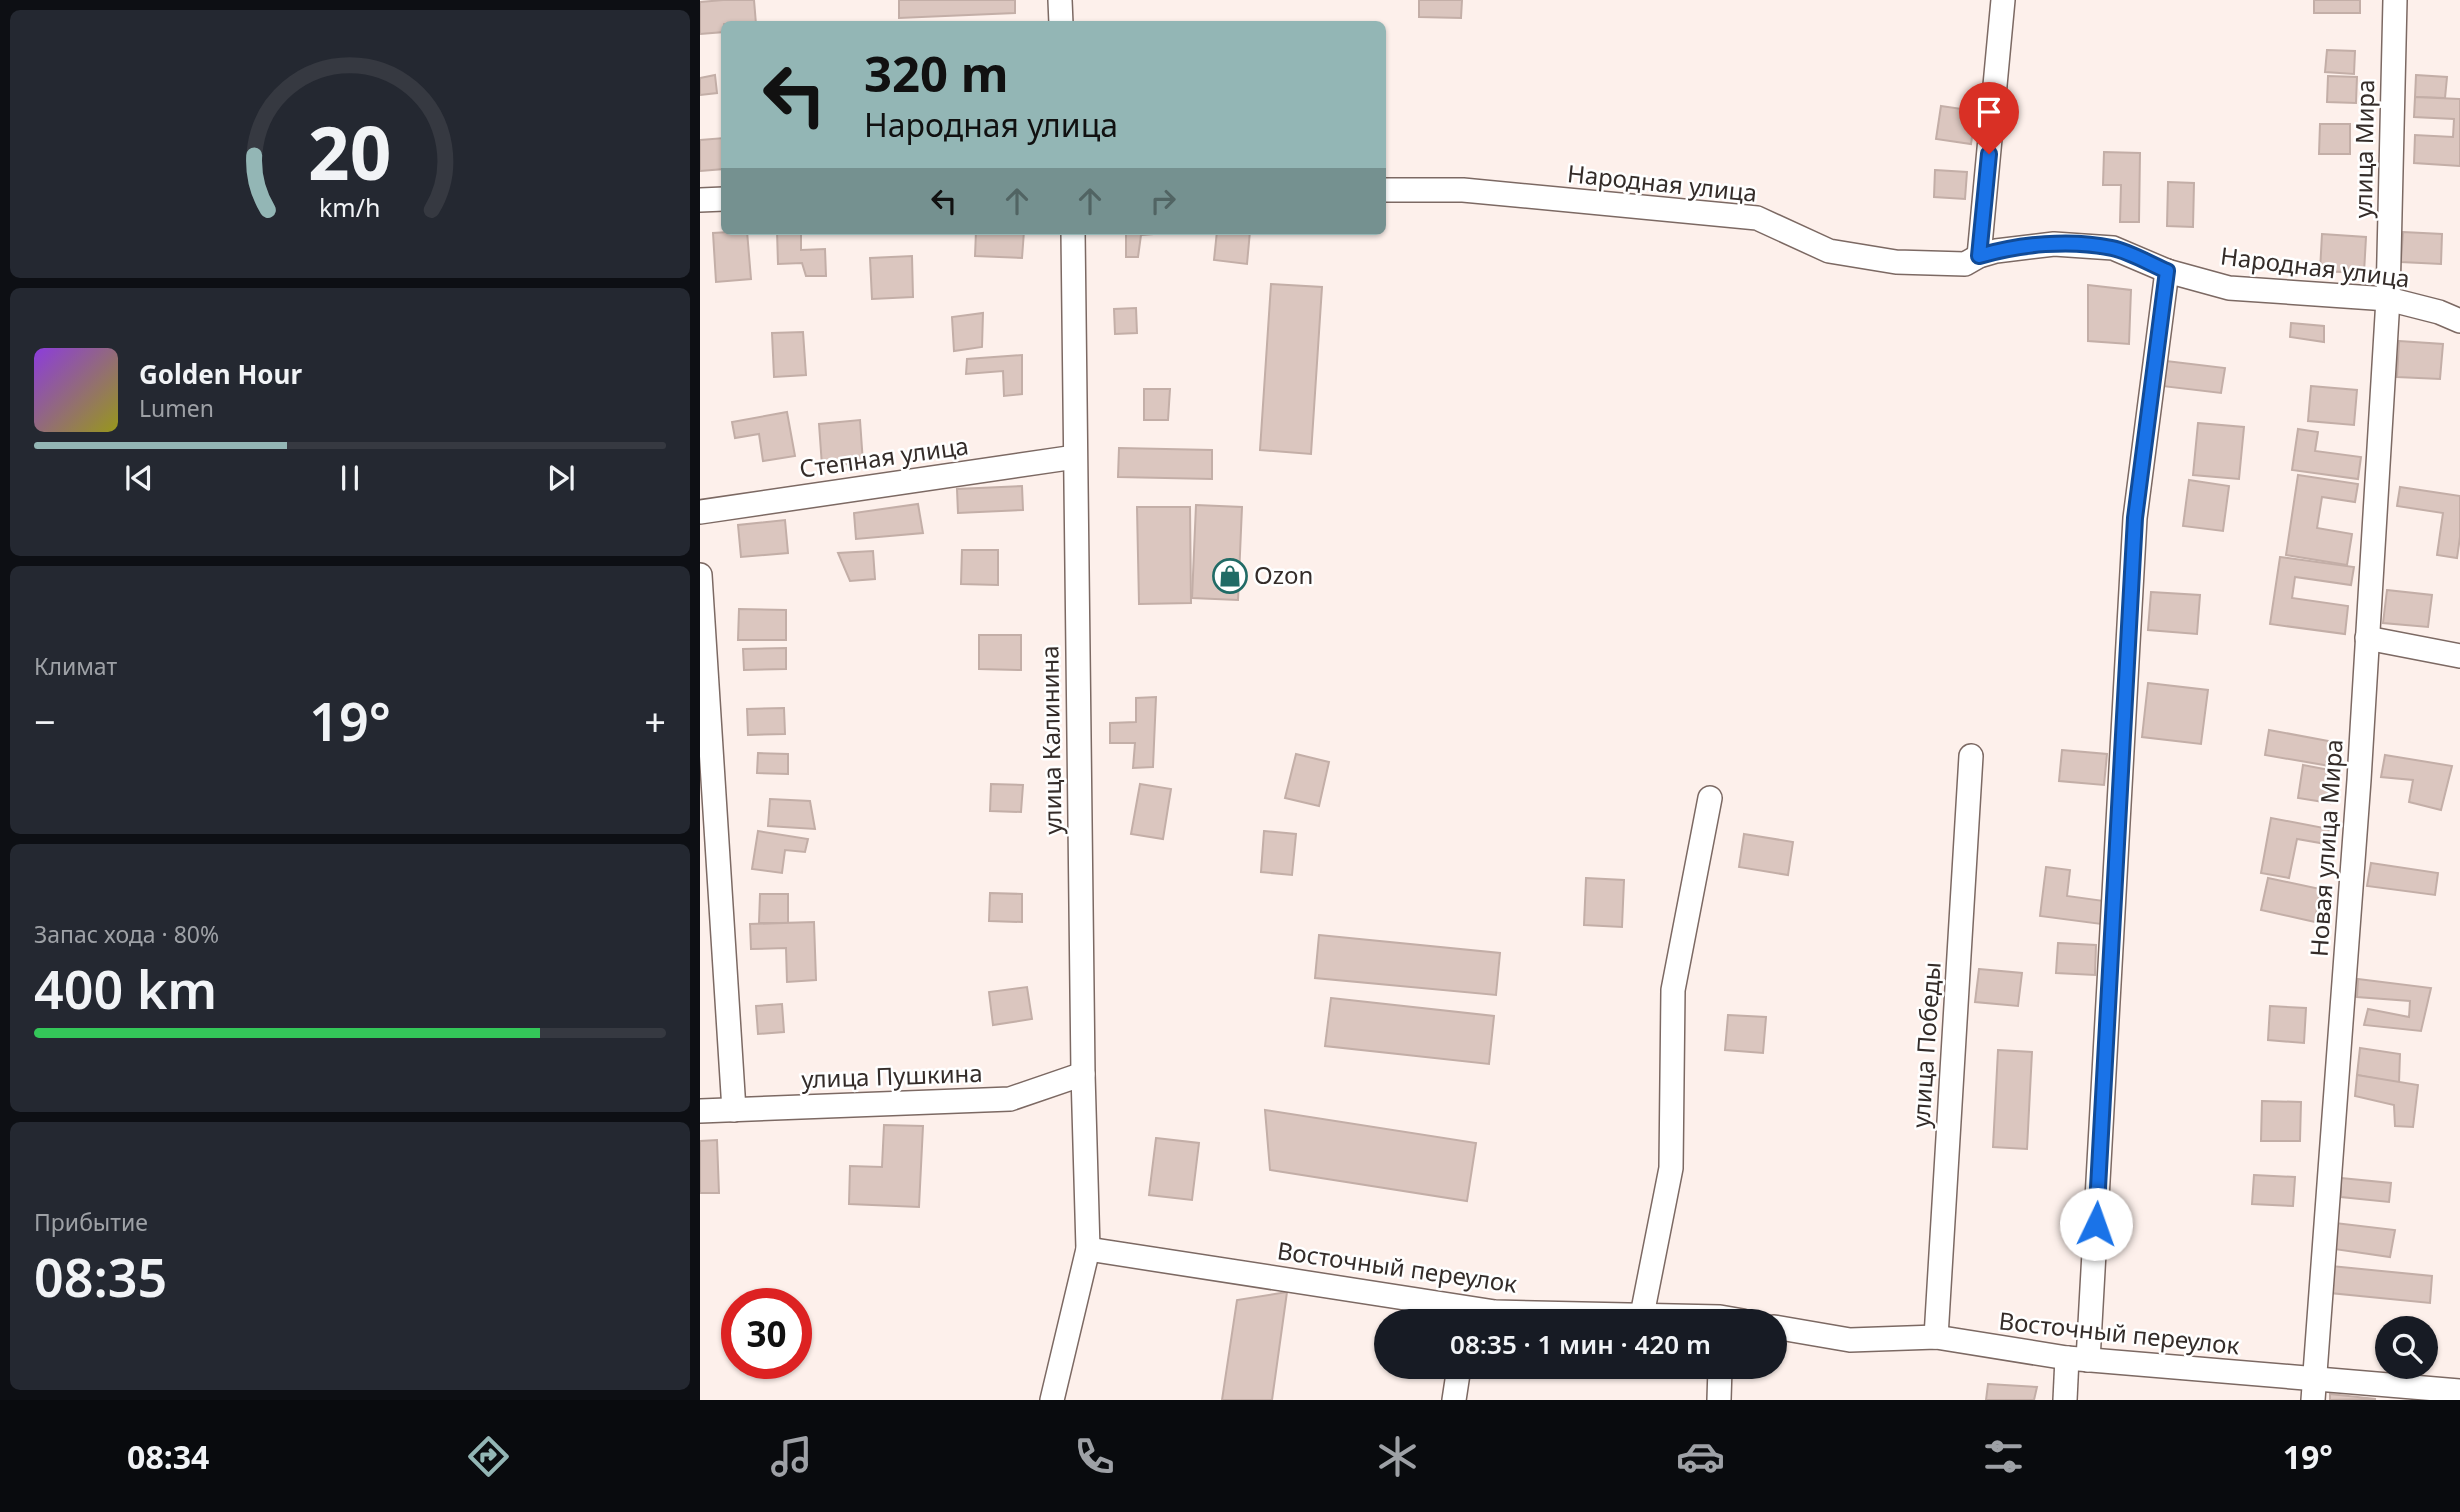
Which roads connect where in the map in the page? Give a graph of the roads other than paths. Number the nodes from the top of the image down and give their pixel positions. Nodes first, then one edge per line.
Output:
1 (1059, 0) edge
2 (2003, 0) edge
3 (2395, 0) edge
4 (1061, 21) edge
5 (1386, 190) edge
6 (721, 199) edge
7 (700, 200) edge
8 (1073, 235) edge
9 (1979, 256) junction
10 (2167, 271) junction
11 (2388, 299) junction
12 (2460, 321) edge
13 (1075, 457) junction
14 (700, 512) edge
15 (700, 575) edge
16 (2367, 638) junction
17 (2460, 656) edge
18 (1972, 756) dead end
19 (1710, 798) dead end
20 (1083, 1074) junction
21 (734, 1110) junction
22 (700, 1111) edge
23 (1088, 1249) junction
24 (1433, 1309) edge
25 (1643, 1309) edge
26 (1787, 1329) edge
27 (1936, 1337) junction
28 (2078, 1359) junction
29 (1457, 1379) edge
30 (1720, 1379) edge
31 (2313, 1389) edge
32 (2460, 1391) edge
33 (1052, 1400) edge
34 (1454, 1400) edge
35 (1719, 1400) edge
36 (2065, 1400) edge

1 - 4 street
2 - 9 street
3 - 11 street, улица Мира
5 - 9 street, Народная улица
6 - 7 street
8 - 13 street, улица Калинина
9 - 10 street, Народная улица
10 - 11 street, Народная улица
10 - 28 street
11 - 12 street, Народная улица
11 - 16 street, Новая улица Мира
13 - 14 street, Степная улица
13 - 20 street, улица Калинина
15 - 21 street
16 - 17 street
16 - 31 street, Новая улица Мира
18 - 27 street, улица Победы
19 - 25 street
20 - 21 street, улица Пушкина
20 - 23 street, улица Калинина
21 - 22 street, улица Пушкина
23 - 24 street, Восточный переулок
23 - 33 street, улица Калинина
26 - 27 street, Восточный переулок
27 - 28 street, Восточный переулок
28 - 31 street, Восточный переулок
28 - 36 street
29 - 34 street
30 - 35 street
31 - 32 street, Восточный переулок

